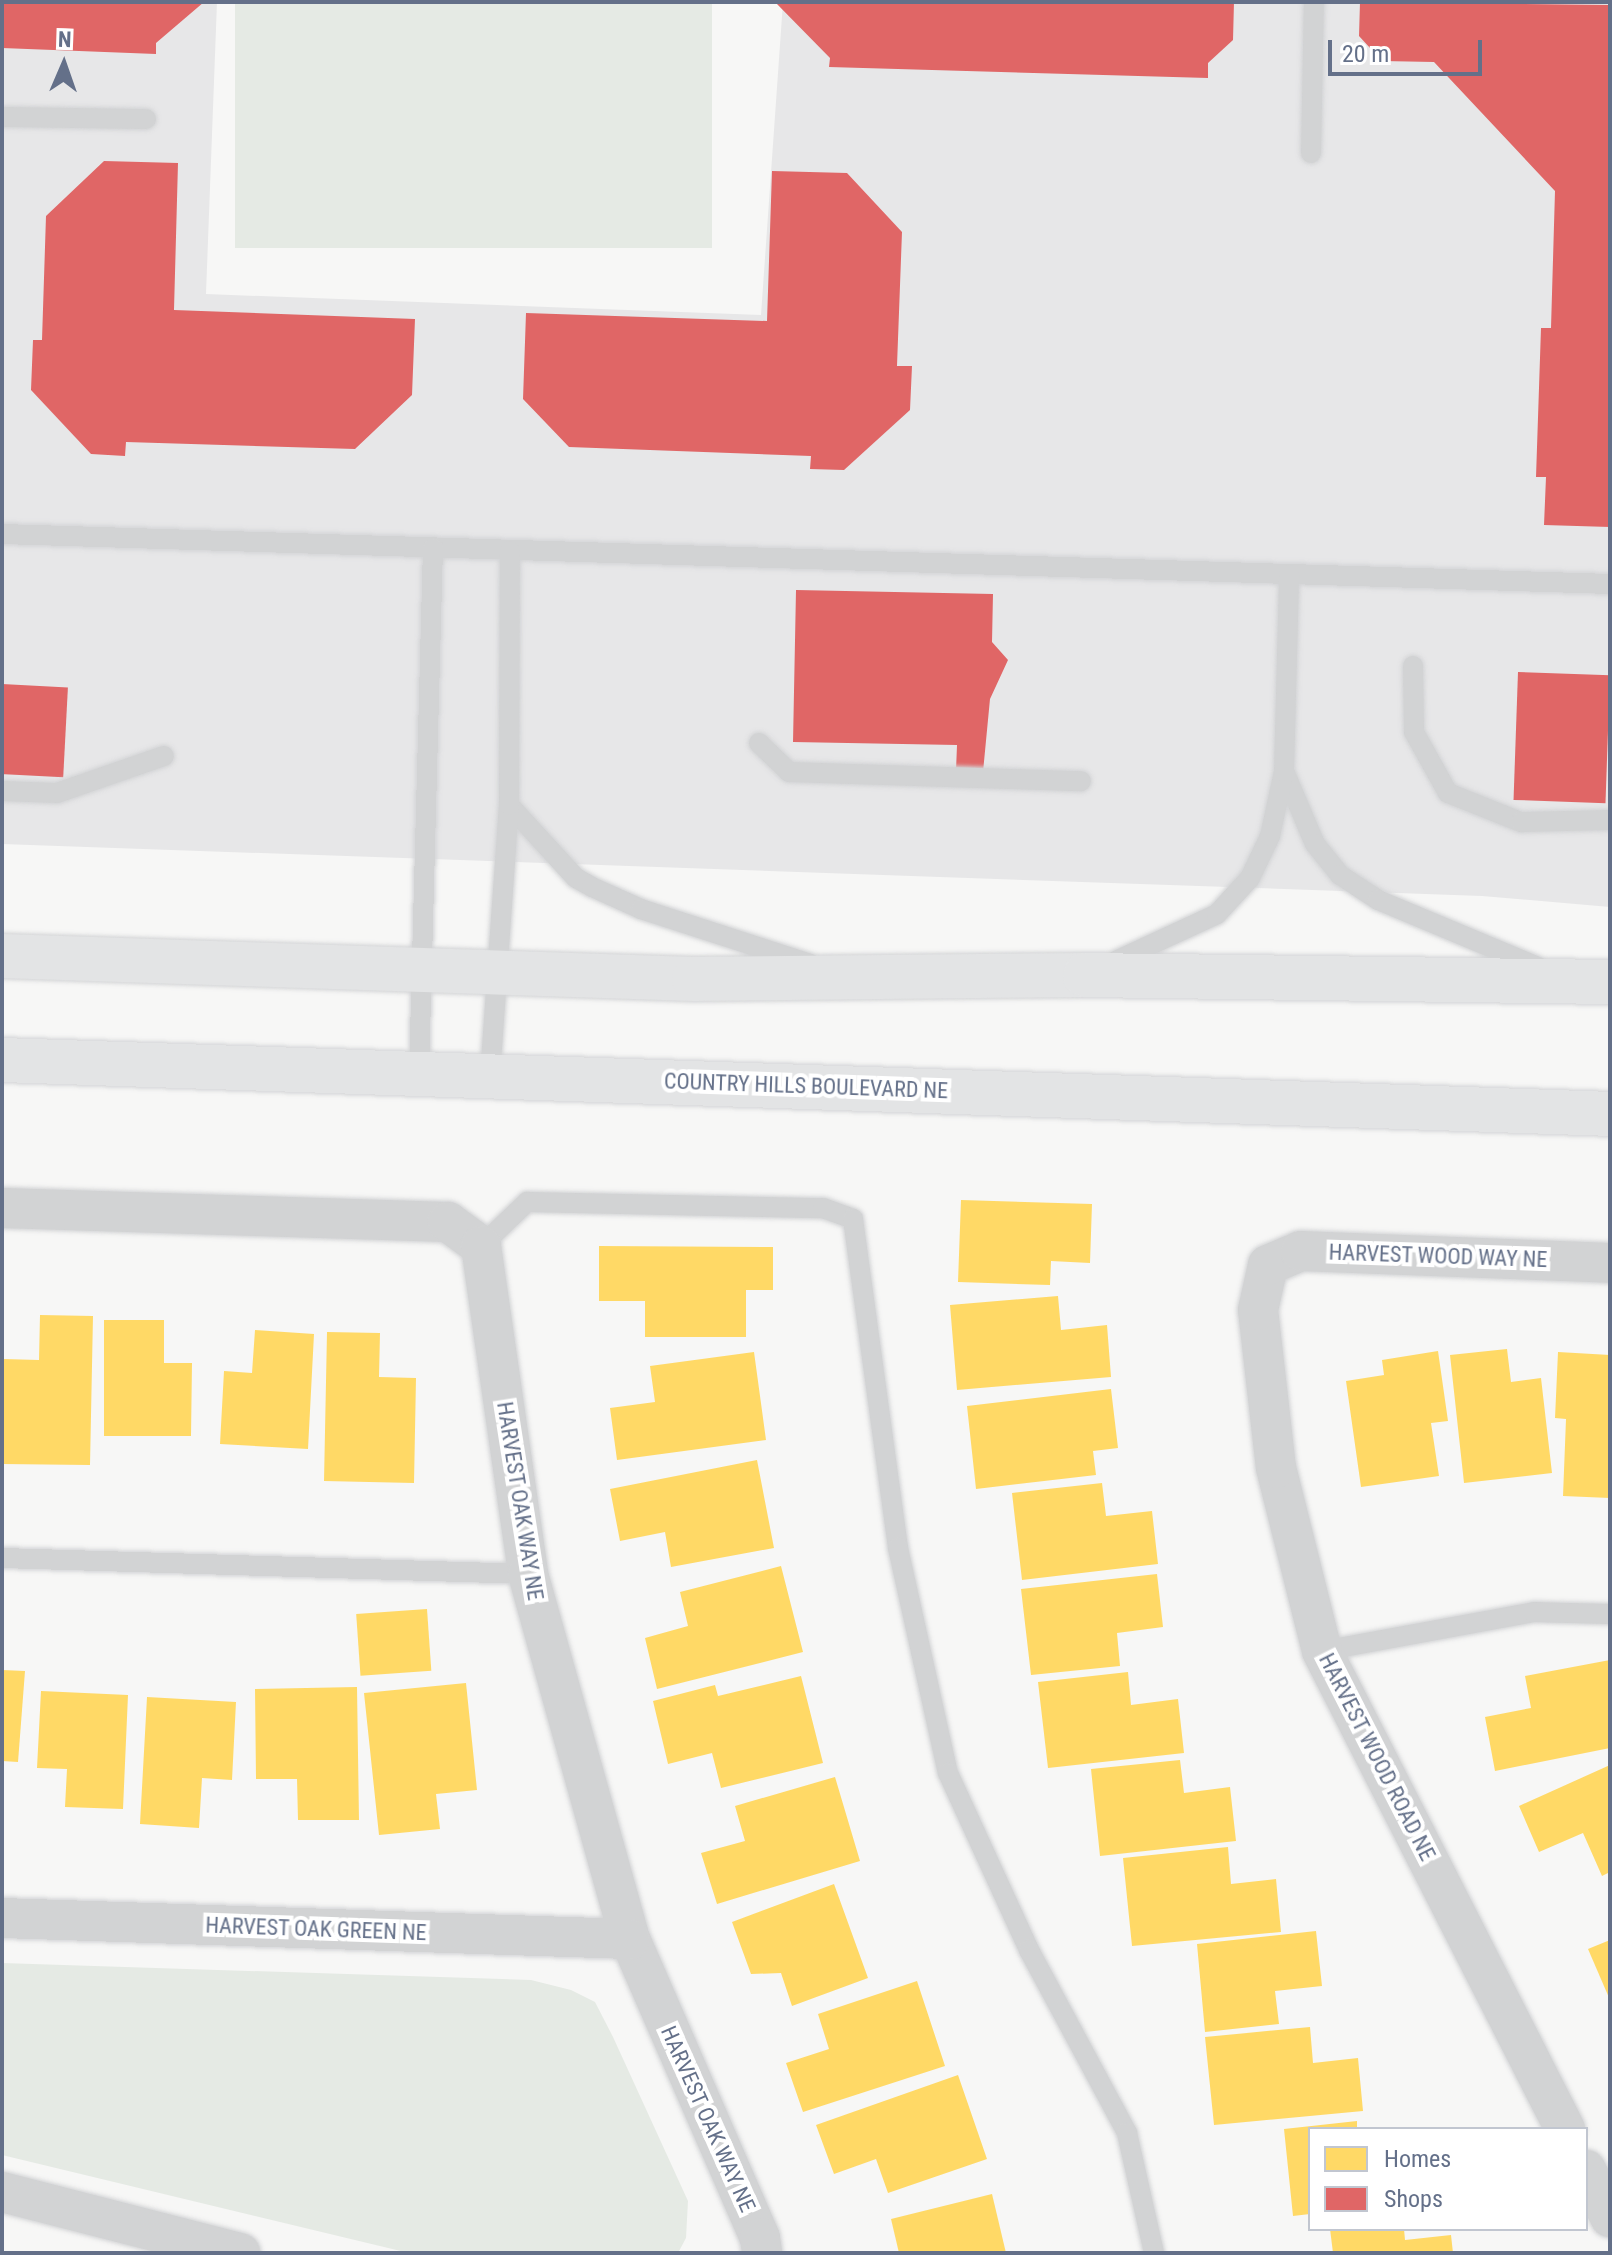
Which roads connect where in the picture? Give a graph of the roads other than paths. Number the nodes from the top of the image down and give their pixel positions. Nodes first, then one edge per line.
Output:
1 (1314, 2) edge
2 (2, 117) edge
3 (146, 119) dead end
4 (1311, 153) dead end
5 (2, 534) edge
6 (433, 548) junction
7 (510, 551) junction
8 (1289, 575) junction
9 (1610, 584) edge
10 (1413, 666) dead end
11 (759, 743) dead end
12 (164, 756) dead end
13 (1284, 771) junction
14 (1081, 781) dead end
15 (2, 791) edge
16 (509, 805) junction
17 (1610, 820) edge
18 (2, 956) edge
19 (422, 971) junction
20 (497, 974) junction
21 (1085, 975) junction
22 (856, 978) junction
23 (1591, 982) edge
24 (2, 1060) edge
25 (419, 1074) junction
26 (490, 1076) junction
27 (1610, 1114) edge
28 (2, 1208) edge
29 (481, 1246) junction
30 (1610, 1263) edge
31 (1268, 1265) joint
32 (2, 1558) edge
33 (528, 1574) junction
34 (1610, 1614) edge
35 (1322, 1651) junction
36 (2, 1918) edge
37 (630, 1939) junction
38 (1564, 2127) edge
39 (1588, 2174) edge
40 (2, 2192) edge
41 (1610, 2217) edge
42 (240, 2253) edge
43 (762, 2253) edge
44 (1154, 2253) edge

1 - 4 lane
2 - 3 lane
5 - 6 lane
6 - 7 lane
6 - 19 lane
7 - 8 lane
7 - 16 lane
8 - 9 lane
8 - 13 lane
10 - 17 lane
11 - 14 lane
12 - 15 lane
13 - 21 lane
13 - 23 lane
16 - 20 lane
16 - 22 lane
18 - 19 main road
19 - 20 main road
19 - 25 lane
20 - 22 main road
20 - 26 lane
21 - 22 main road
21 - 23 main road
24 - 25 main road, COUNTRY HILLS BOULEVARD NE
25 - 26 main road, COUNTRY HILLS BOULEVARD NE
26 - 27 main road, COUNTRY HILLS BOULEVARD NE
28 - 29 street
29 - 33 street, HARVEST OAK WAY NE
29 - 44 lane
30 - 31 street, HARVEST WOOD WAY NE
31 - 35 street, HARVEST WOOD ROAD NE
32 - 33 lane
33 - 37 street, HARVEST OAK WAY NE
34 - 35 lane
35 - 38 street, HARVEST WOOD ROAD NE
36 - 37 street, HARVEST OAK GREEN NE
37 - 43 street, HARVEST OAK WAY NE
39 - 41 street
40 - 42 street

